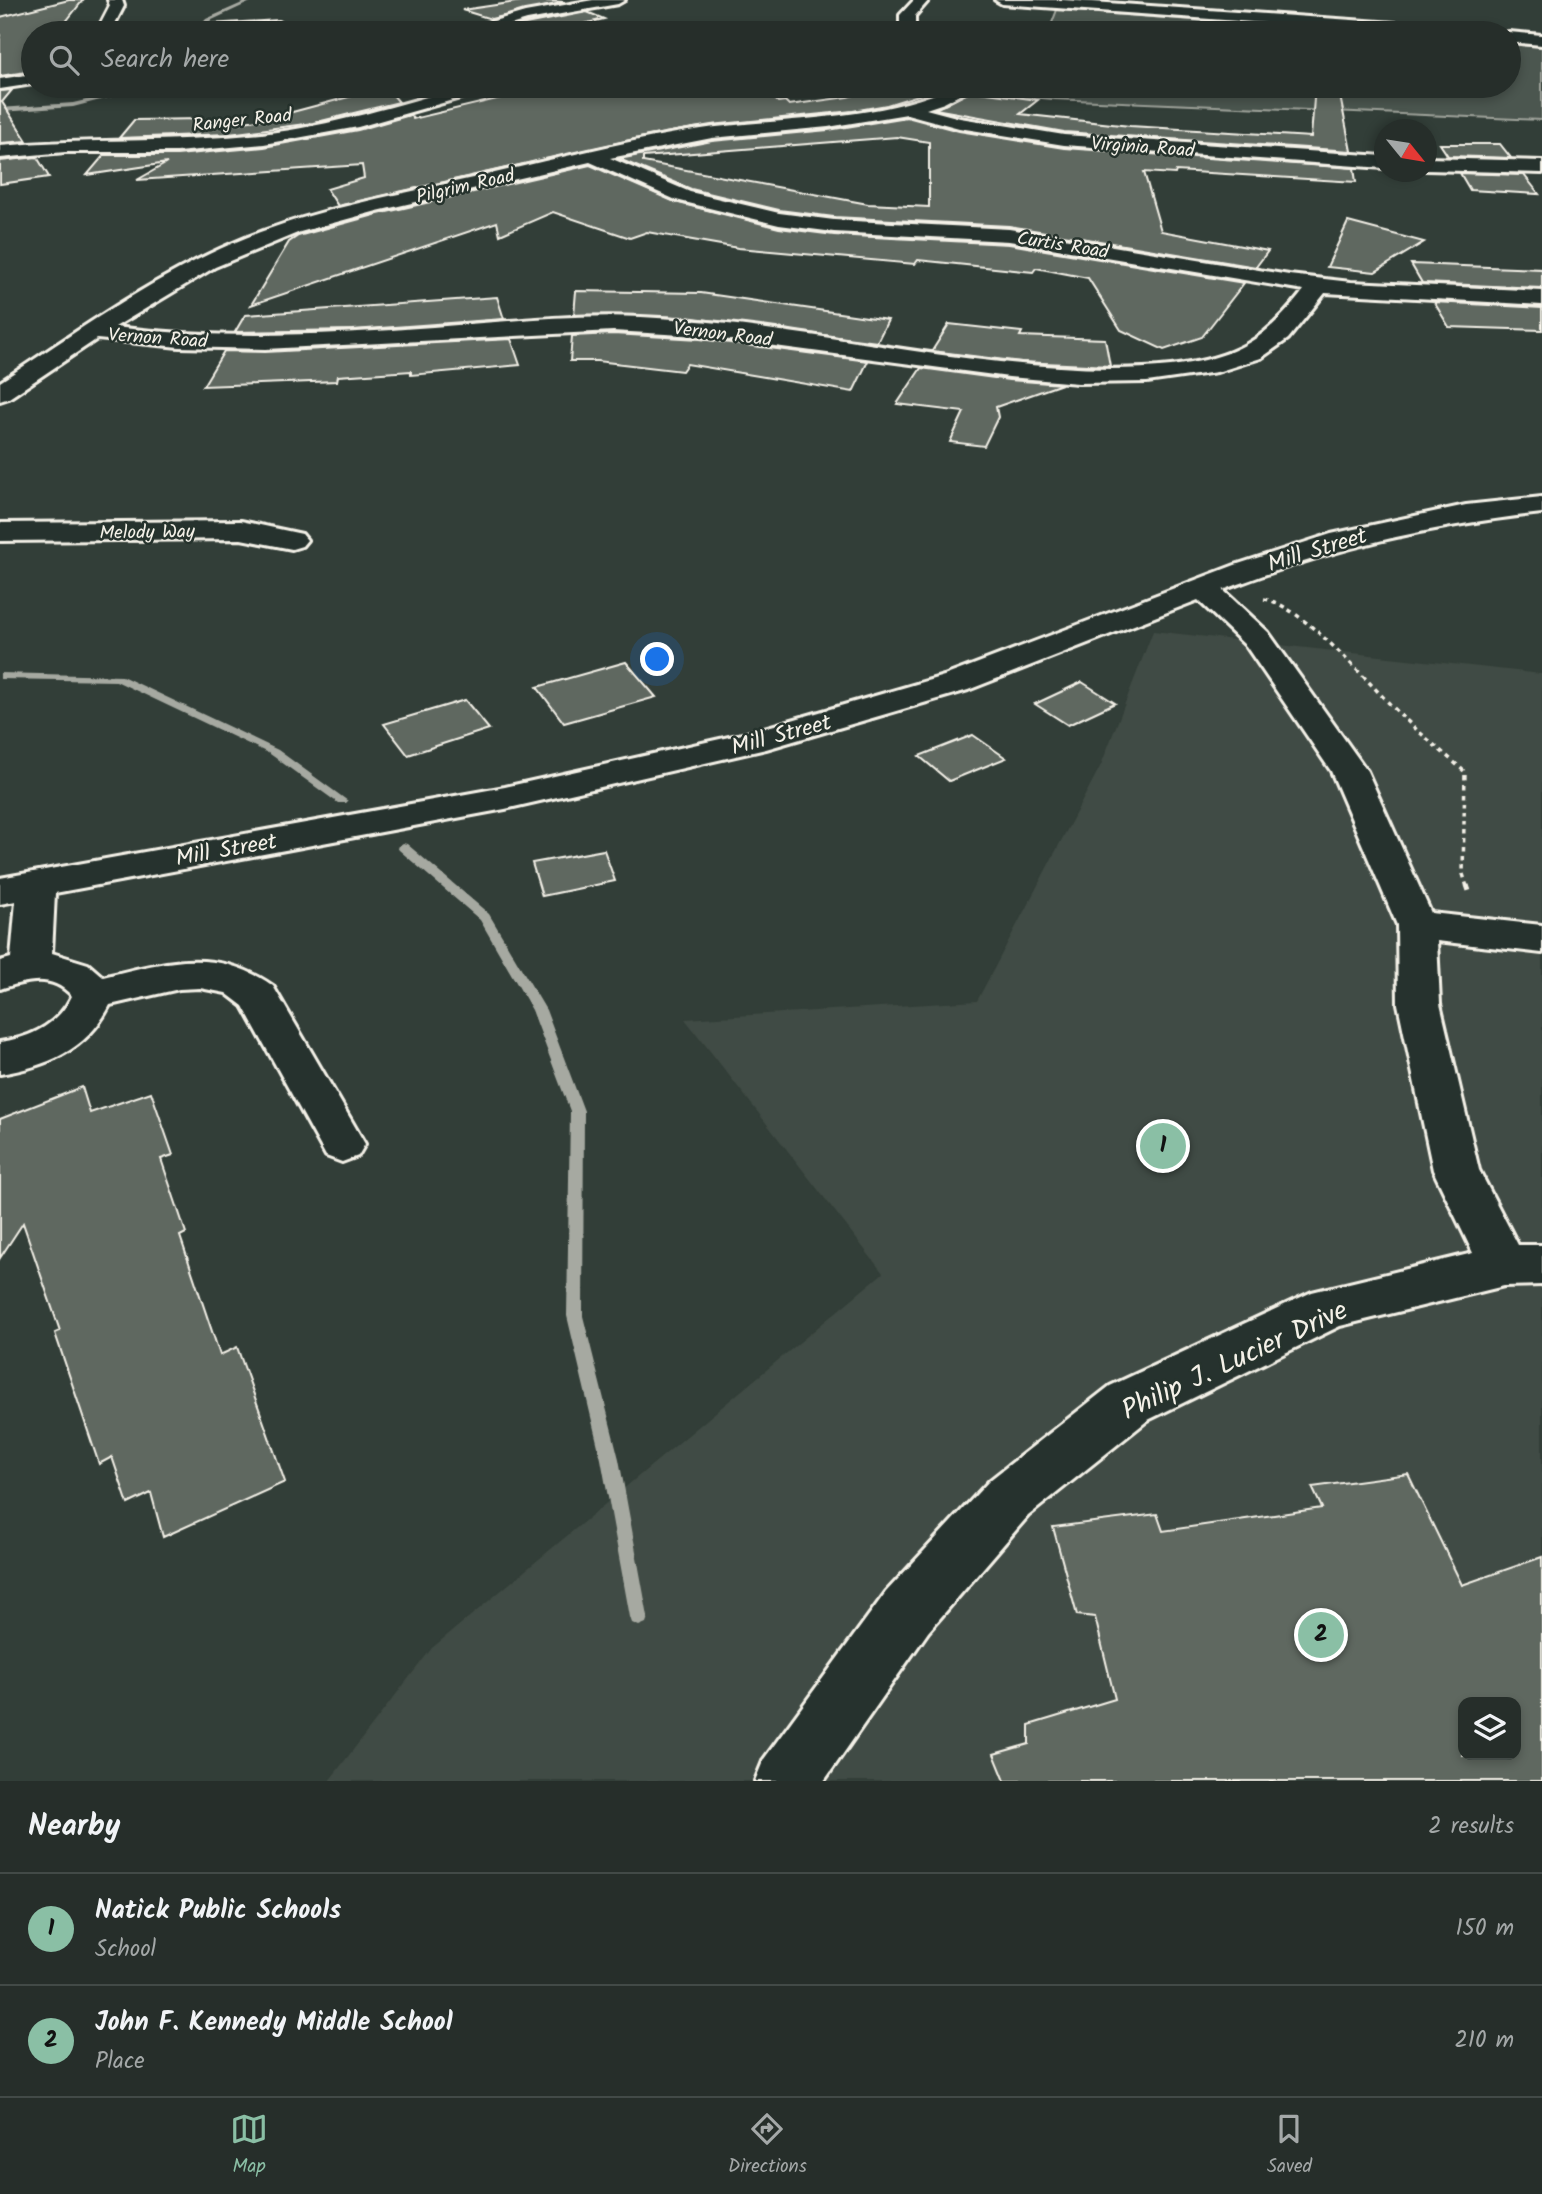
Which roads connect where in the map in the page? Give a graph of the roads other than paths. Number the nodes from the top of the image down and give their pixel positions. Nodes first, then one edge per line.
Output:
1 (116, 0) edge
2 (618, 0) edge
3 (922, 0) edge
4 (1002, 0) edge
5 (1024, 1) edge
6 (1355, 8) dead end
7 (109, 21) edge
8 (508, 21) edge
9 (908, 21) edge
10 (1276, 21) edge
11 (1372, 21) edge
12 (1521, 38) edge
13 (1542, 40) edge
14 (21, 81) edge
15 (0, 84) edge
16 (438, 98) edge
17 (938, 98) edge
18 (905, 108) junction
19 (0, 152) edge
20 (593, 156) junction
21 (1374, 161) edge
22 (1437, 164) edge
23 (1542, 167) edge
24 (1319, 286) junction
25 (1542, 298) edge
26 (94, 332) junction
27 (0, 393) edge
28 (1542, 505) edge
29 (0, 532) edge
30 (292, 540) dead end
31 (1202, 588) junction
32 (18, 888) edge
33 (1417, 925) junction
34 (1542, 939) edge
35 (15, 970) edge
36 (94, 994) junction
37 (0, 1058) edge
38 (342, 1144) dead end
39 (1523, 1266) edge
40 (786, 1781) edge

1 - 7 street
2 - 8 street
3 - 9 street
4 - 5 street
5 - 10 street
6 - 11 street
12 - 13 street
14 - 15 street
16 - 19 street, Ranger Road
17 - 18 street, Pilgrim Road
18 - 20 street, Pilgrim Road
18 - 21 street, Virginia Road
20 - 24 street, Curtis Road
20 - 26 street, Pilgrim Road
22 - 23 street
24 - 25 street, Curtis Road
24 - 26 street, Vernon Road
26 - 27 street, Pilgrim Road
28 - 31 street, Mill Street
29 - 30 street, Melody Way
31 - 32 street, Mill Street
31 - 33 street, Philip J. Lucier Drive
32 - 35 street
33 - 34 street
33 - 39 street, Philip J. Lucier Drive
35 - 36 street
36 - 37 street
36 - 38 street
39 - 40 street, Philip J. Lucier Drive

